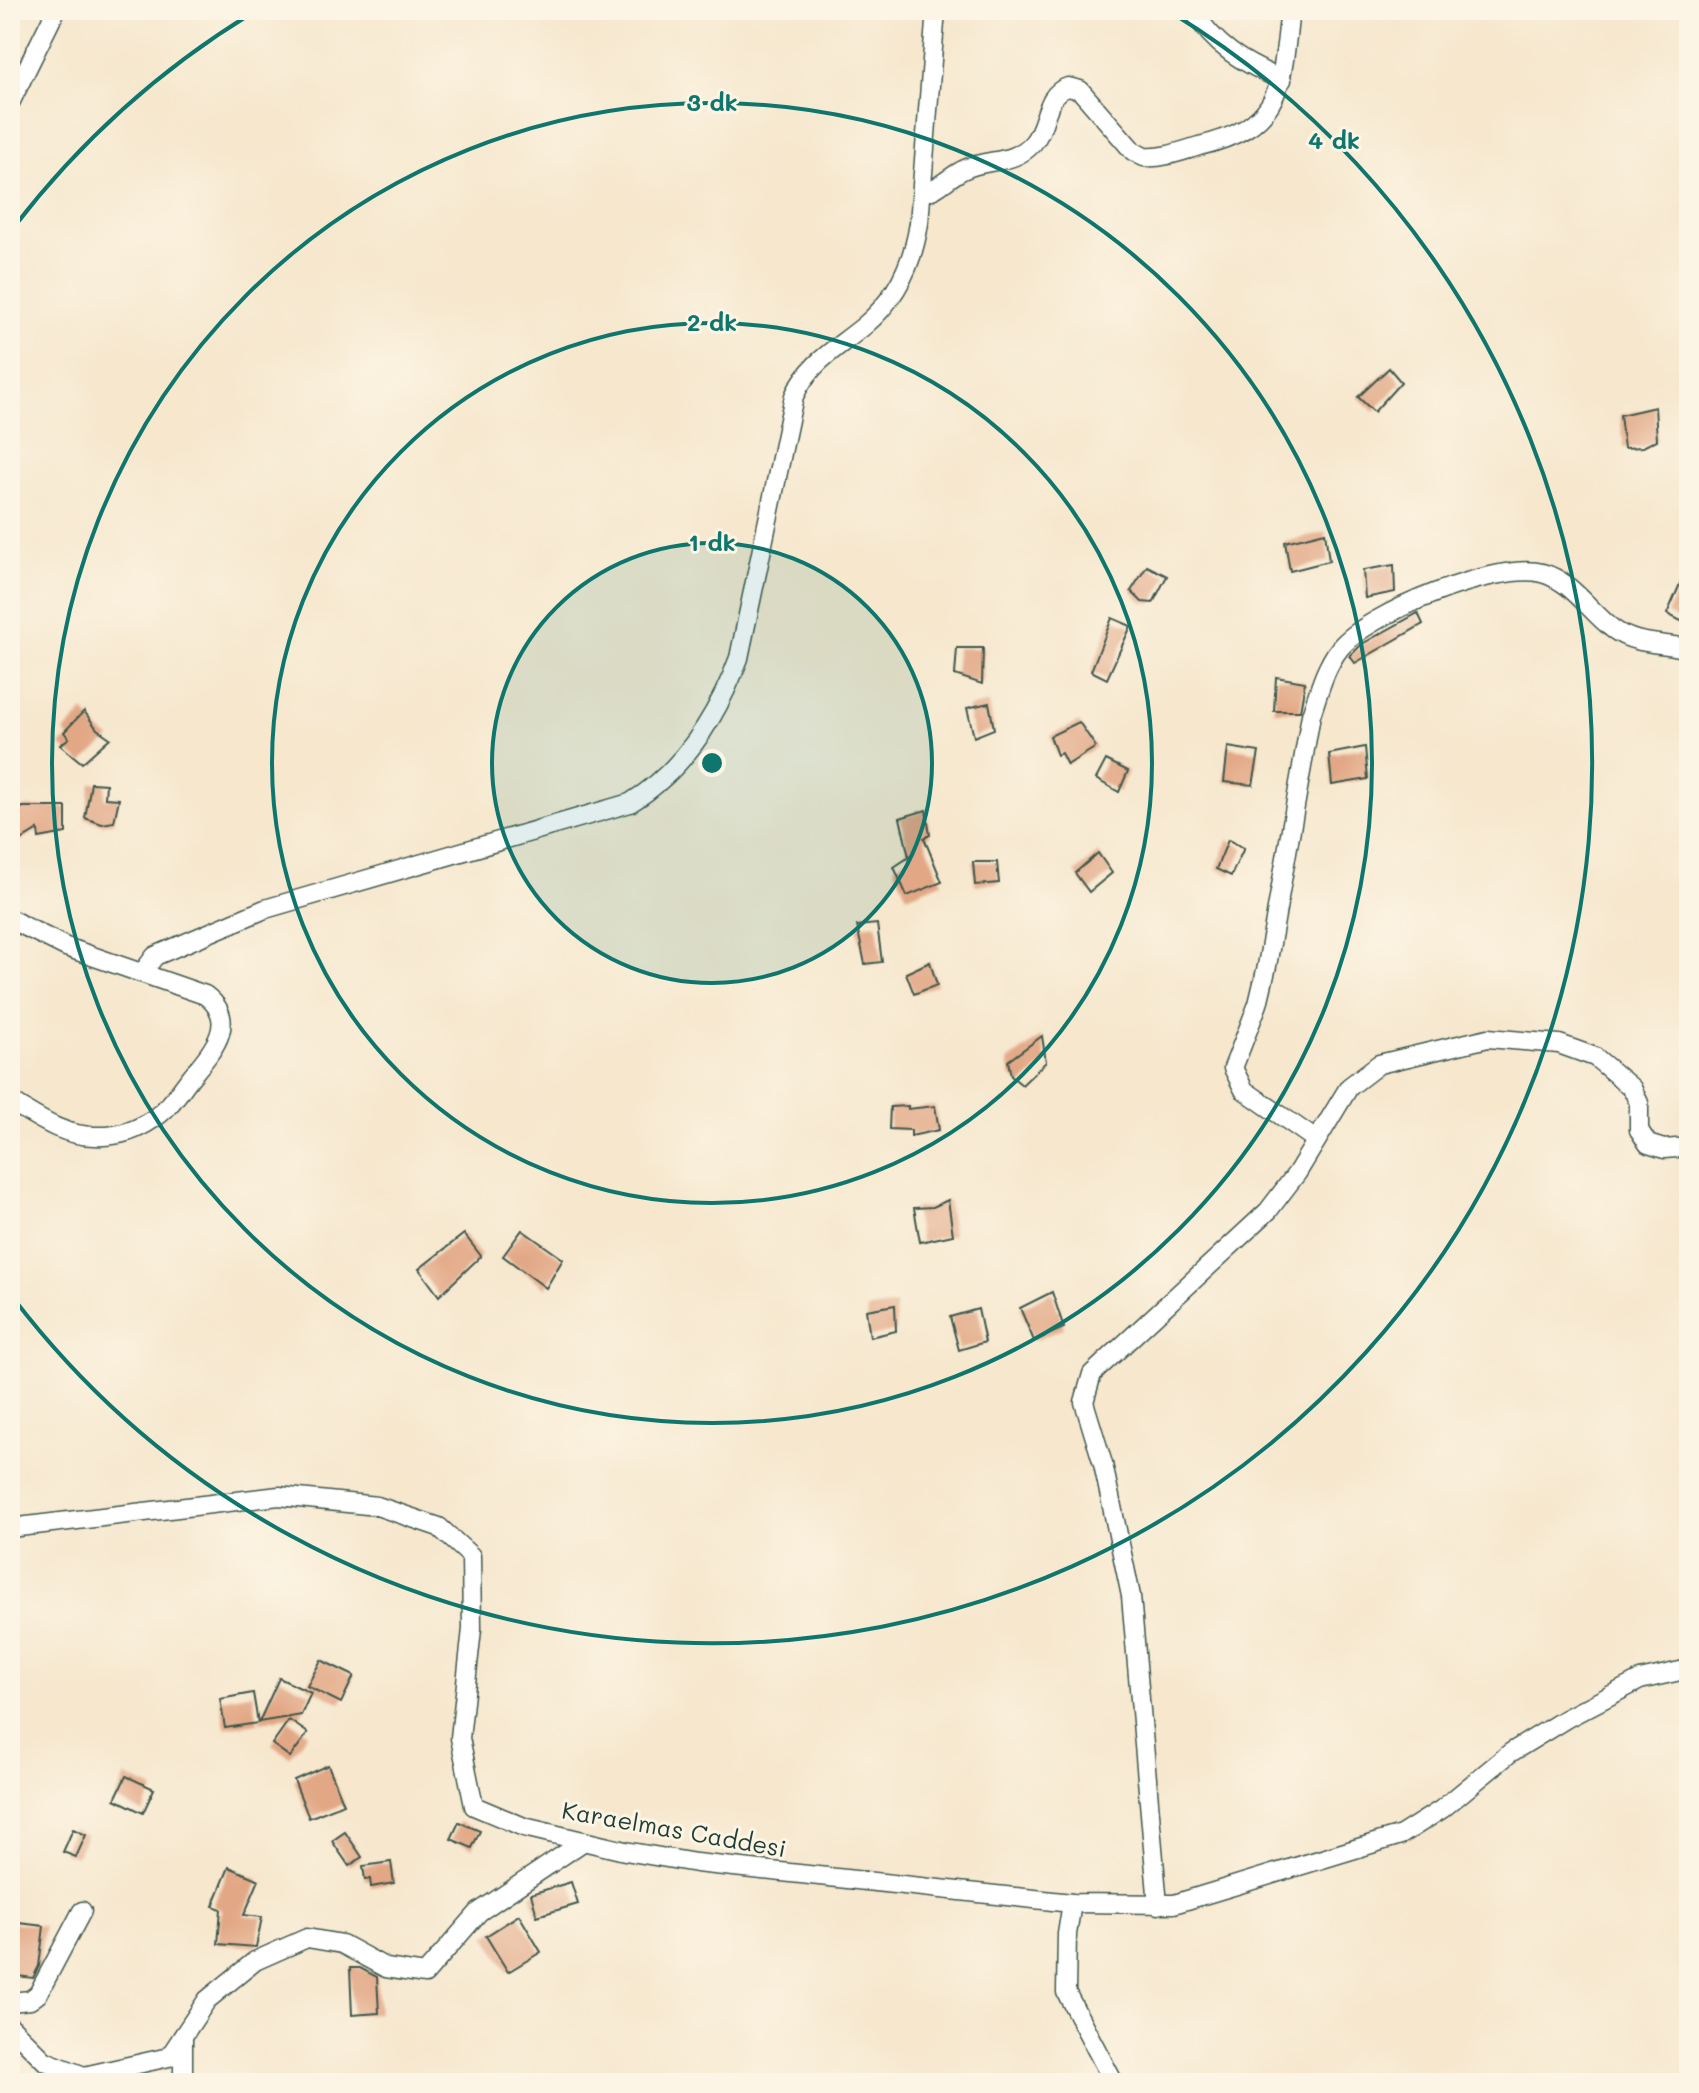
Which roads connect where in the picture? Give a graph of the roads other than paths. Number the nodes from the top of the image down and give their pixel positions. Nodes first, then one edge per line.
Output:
1 (56, 10) edge
2 (936, 10) edge
3 (1193, 10) edge
4 (1290, 10) edge
5 (1282, 80) junction
6 (10, 103) edge
7 (922, 193) junction
8 (1689, 649) edge
9 (10, 919) edge
10 (143, 972) junction
11 (10, 1101) edge
12 (1316, 1140) junction
13 (1689, 1147) edge
14 (10, 1528) edge
15 (1689, 1669) edge
16 (584, 1841) junction
17 (1072, 1903) junction
18 (1158, 1905) junction
19 (82, 1911) dead end
20 (10, 2002) edge
21 (10, 2026) edge
22 (183, 2036) junction
23 (183, 2083) edge
24 (1114, 2083) edge

1 - 6 street
2 - 7 street
3 - 5 street
4 - 5 street
5 - 7 street
7 - 10 street
8 - 12 street
9 - 10 street
10 - 11 street
12 - 13 street
12 - 18 street
14 - 16 street, Karaelmas Caddesi
15 - 18 street, Karaelmas Caddesi
16 - 17 street, Karaelmas Caddesi
16 - 22 street
17 - 18 street, Karaelmas Caddesi
17 - 24 street
19 - 20 street
21 - 22 street
22 - 23 street

